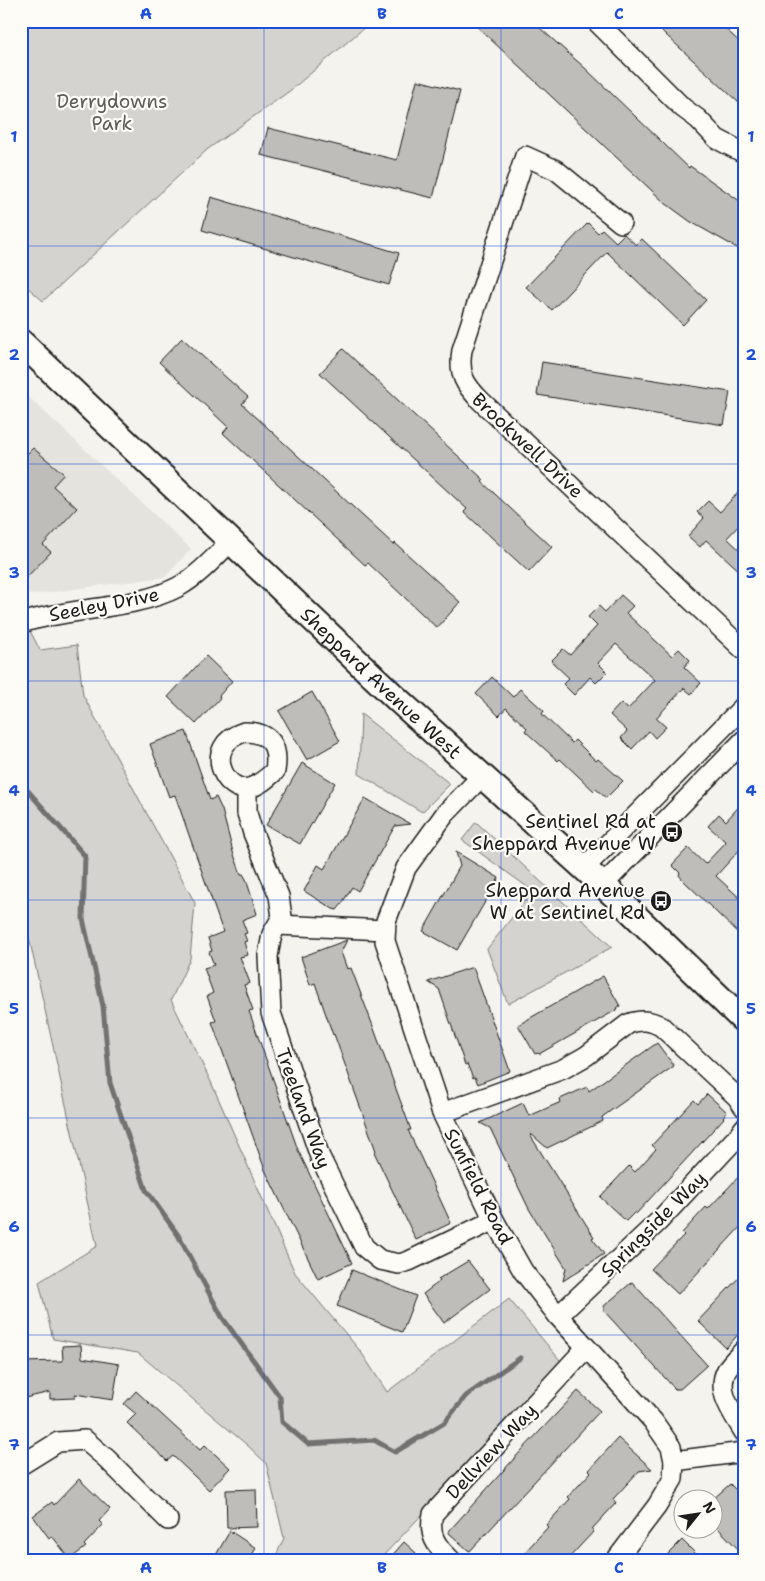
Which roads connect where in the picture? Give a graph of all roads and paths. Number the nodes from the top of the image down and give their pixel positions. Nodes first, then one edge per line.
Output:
1 (596, 21) edge
2 (744, 153) edge
3 (621, 223) dead end
4 (21, 342) edge
5 (230, 542) junction
6 (21, 623) edge
7 (744, 650) edge
8 (744, 706) edge
9 (744, 740) edge
10 (482, 776) junction
11 (247, 789) dead end
12 (584, 868) junction
13 (603, 885) junction
14 (278, 925) junction
15 (385, 930) junction
16 (744, 1020) edge
17 (744, 1107) edge
18 (442, 1113) junction
19 (744, 1128) edge
20 (494, 1220) junction
21 (558, 1316) junction
22 (586, 1348) junction
23 (744, 1350) edge
24 (744, 1432) edge
25 (744, 1452) edge
26 (674, 1462) junction
27 (21, 1465) edge
28 (168, 1520) dead end
29 (451, 1560) edge
30 (616, 1560) edge

1 - 2 street
3 - 7 street, Brookwell Drive
4 - 5 main road, Sheppard Avenue West
5 - 6 street, Seeley Drive
5 - 10 main road, Sheppard Avenue West
8 - 12 street
9 - 13 street
10 - 12 main road, Sheppard Avenue West
10 - 15 street, Sunfield Road
11 - 14 street, Treeland Way
12 - 13 main road, Sheppard Avenue West
13 - 16 main road, Sheppard Avenue West
14 - 15 street
14 - 20 street, Treeland Way
15 - 18 street, Sunfield Road
17 - 18 street
18 - 20 street, Sunfield Road
19 - 21 street, Springside Way
20 - 21 street, Sunfield Road
21 - 22 street, Sunfield Road
22 - 26 street, Sunfield Road
22 - 29 street, Dellview Way
23 - 24 street
25 - 26 street
26 - 30 street
27 - 28 street

